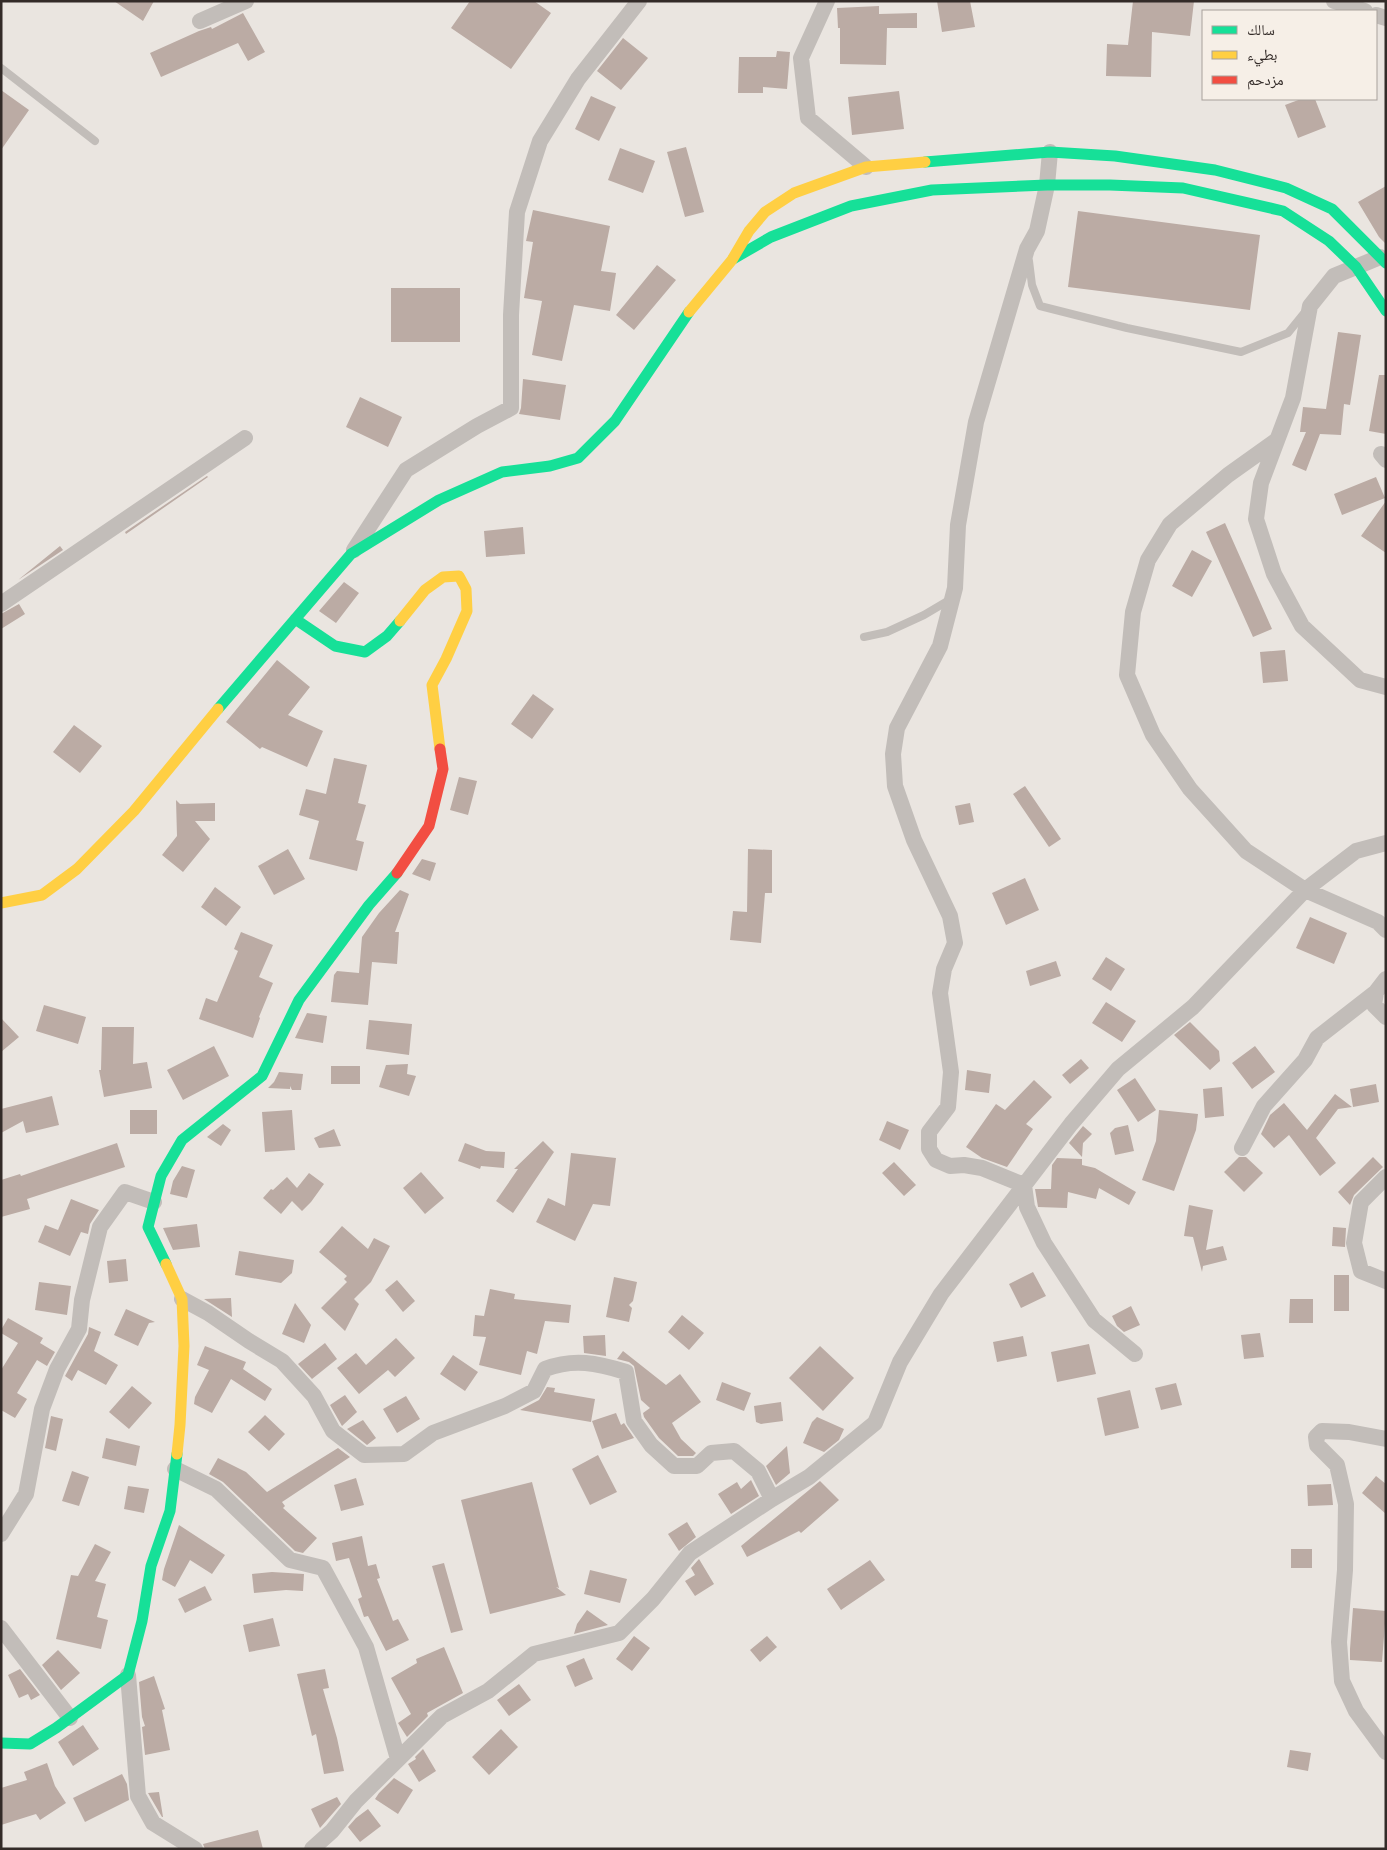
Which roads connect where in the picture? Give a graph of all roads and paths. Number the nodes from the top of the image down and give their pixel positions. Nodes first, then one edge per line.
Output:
1 (246, 1) edge
2 (639, 1) edge
3 (827, 1) edge
4 (1334, 1) edge
5 (1362, 10) edge
6 (200, 21) dead end
7 (1, 68) edge
8 (95, 141) dead end
9 (1050, 152) junction
10 (866, 167) junction
11 (1047, 185) junction
12 (1027, 249) junction
13 (732, 260) junction
14 (1383, 260) edge
15 (1356, 267) junction
16 (1310, 306) junction
17 (1386, 311) edge
18 (245, 438) dead end
19 (1277, 440) junction
20 (351, 554) junction
21 (952, 598) junction
22 (1, 604) edge
23 (295, 619) junction
24 (864, 637) dead end
25 (1386, 687) edge
26 (1386, 843) edge
27 (1305, 890) junction
28 (1, 902) edge
29 (1386, 930) edge
30 (1386, 979) edge
31 (1376, 992) junction
32 (1386, 1017) edge
33 (1242, 1148) dead end
34 (1386, 1177) edge
35 (1024, 1185) junction
36 (154, 1202) junction
37 (1386, 1281) edge
38 (182, 1299) junction
39 (1135, 1354) dead end
40 (1386, 1439) edge
41 (175, 1468) junction
42 (772, 1499) junction
43 (1, 1534) edge
44 (1, 1628) edge
45 (128, 1675) junction
46 (70, 1718) junction
47 (1, 1743) edge
48 (1386, 1752) edge
49 (398, 1759) junction
50 (195, 1849) edge
51 (312, 1849) edge

1 - 6 street
2 - 20 street
3 - 10 street
4 - 5 street
7 - 8 lane
9 - 10 street
9 - 11 street
9 - 14 street
10 - 13 street
11 - 12 street
11 - 13 street
11 - 15 street
12 - 16 lane
12 - 21 street
13 - 20 street
14 - 15 street
15 - 16 street
15 - 17 street
16 - 19 street
18 - 22 street
19 - 25 street
19 - 27 street
20 - 23 street
21 - 24 lane
21 - 35 street
23 - 28 street
23 - 36 street
26 - 27 street
27 - 29 street
27 - 35 street
30 - 31 street
31 - 32 street
31 - 33 street
34 - 37 street
35 - 39 street
35 - 42 street
36 - 38 street
36 - 43 street
38 - 41 street
38 - 42 street
40 - 48 street
41 - 45 street
41 - 49 street
42 - 49 street
44 - 46 street
45 - 46 street
45 - 50 street
46 - 47 street
49 - 51 street

